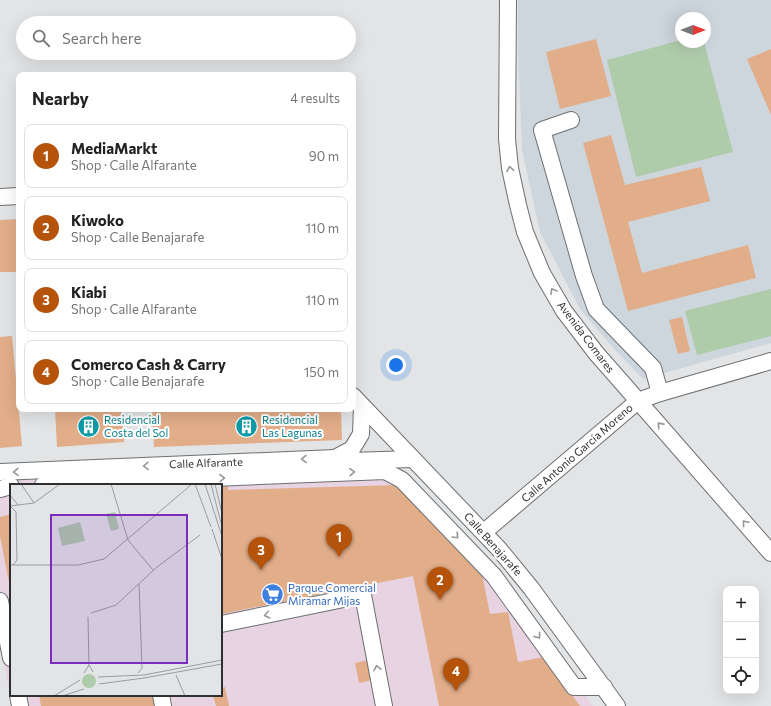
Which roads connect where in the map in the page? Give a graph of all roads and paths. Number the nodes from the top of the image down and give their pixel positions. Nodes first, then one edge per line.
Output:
1 (508, 0) edge
2 (571, 120) dead end
3 (16, 196) edge
4 (0, 197) edge
5 (771, 361) edge
6 (660, 393) junction
7 (357, 401) edge
8 (638, 401) junction
9 (335, 458) junction
10 (412, 459) junction
11 (0, 472) edge
12 (67, 484) edge
13 (10, 486) edge
14 (0, 489) edge
15 (484, 532) junction
16 (771, 552) edge
17 (0, 601) edge
18 (222, 624) edge
19 (10, 653) edge
20 (604, 687) junction
21 (18, 696) edge
22 (160, 696) edge
23 (20, 706) edge
24 (163, 706) edge
25 (384, 706) edge
26 (617, 706) edge

8 -> 1 street, Avenida Comares
2 - 6 street
3 - 4 street
5 - 6 street, Calle Antonio García Moreno
6 - 8 street, Calle Antonio García Moreno
7 - 9 street
7 - 10 street, Calle Benajarafe
8 - 15 street, Calle Antonio García Moreno
16 -> 8 street, Avenida Comares
9 - 10 street, Calle Alfarante
9 -> 11 street, Calle Alfarante
10 - 15 street, Calle Benajarafe
12 -> 20 street
13 - 14 street
15 - 20 street, Calle Benajarafe
17 - 19 street
25 -> 18 street
20 - 26 street, Calle Benajarafe
21 - 23 street
22 - 24 street

